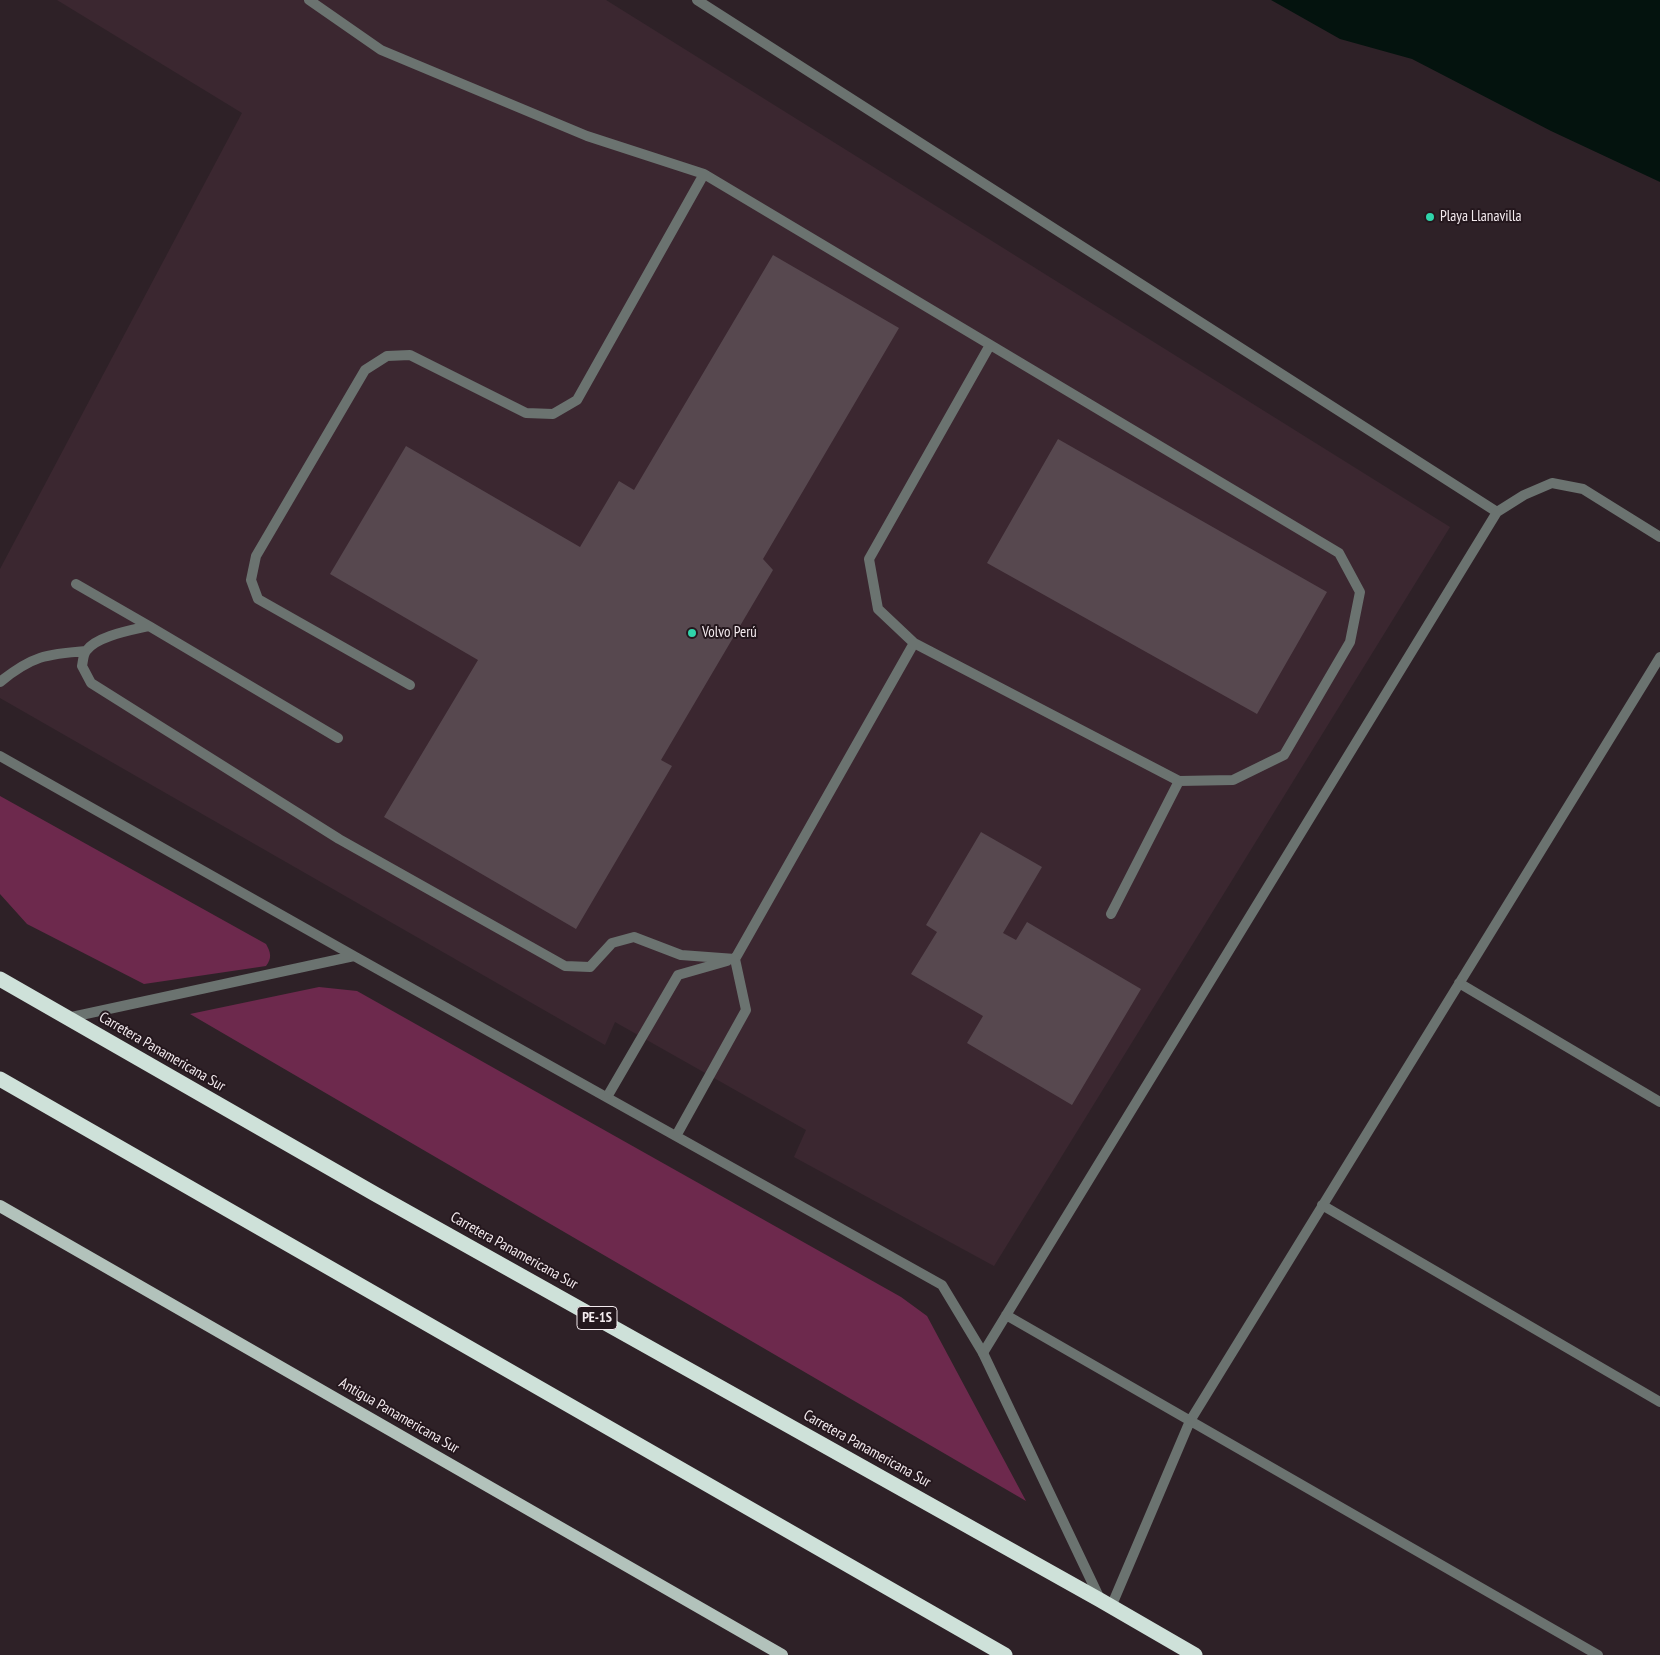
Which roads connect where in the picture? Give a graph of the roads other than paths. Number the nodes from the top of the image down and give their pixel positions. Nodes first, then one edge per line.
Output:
1 (309, 0) edge
2 (697, 0) edge
3 (704, 174) junction
4 (990, 345) junction
5 (1497, 512) junction
6 (1660, 537) edge
7 (76, 584) dead end
8 (149, 626) junction
9 (914, 643) junction
10 (86, 651) junction
11 (1660, 657) edge
12 (0, 682) edge
13 (410, 686) dead end
14 (338, 738) dead end
15 (0, 756) edge
16 (1179, 781) junction
17 (1111, 914) dead end
18 (354, 956) junction
19 (735, 959) junction
20 (0, 979) edge
21 (1460, 983) junction
22 (67, 1018) junction
23 (0, 1080) edge
24 (607, 1097) junction
25 (1660, 1102) edge
26 (676, 1136) junction
27 (1322, 1205) junction
28 (0, 1206) edge
29 (1006, 1315) junction
30 (983, 1352) junction
31 (1660, 1402) edge
32 (1190, 1421) junction
33 (1106, 1603) junction
34 (782, 1655) edge
35 (1005, 1655) edge
36 (1195, 1655) edge
37 (1598, 1655) edge

1 - 3 street
2 - 5 street
3 - 4 street
3 - 13 street
4 - 9 street
4 - 16 street
5 - 6 street
5 - 29 street
7 - 8 street
8 - 10 street
8 - 14 street
9 - 16 street
9 - 19 street
10 - 12 street
10 - 19 street
11 - 21 street
15 - 18 street
16 - 17 street
18 - 22 street
18 - 24 street
19 - 24 street
19 - 26 street
20 - 22 highway, Carretera Panamericana Sur / PE-1S
21 - 25 street
21 - 27 street
22 - 33 highway, Carretera Panamericana Sur / PE-1S
23 - 35 highway
24 - 26 street
26 - 30 street
27 - 31 street
27 - 32 street
28 - 34 main road, Antigua Panamericana Sur
29 - 30 street
29 - 32 street
30 - 33 street
32 - 33 street
32 - 37 street
33 - 36 highway, Carretera Panamericana Sur / PE-1S

